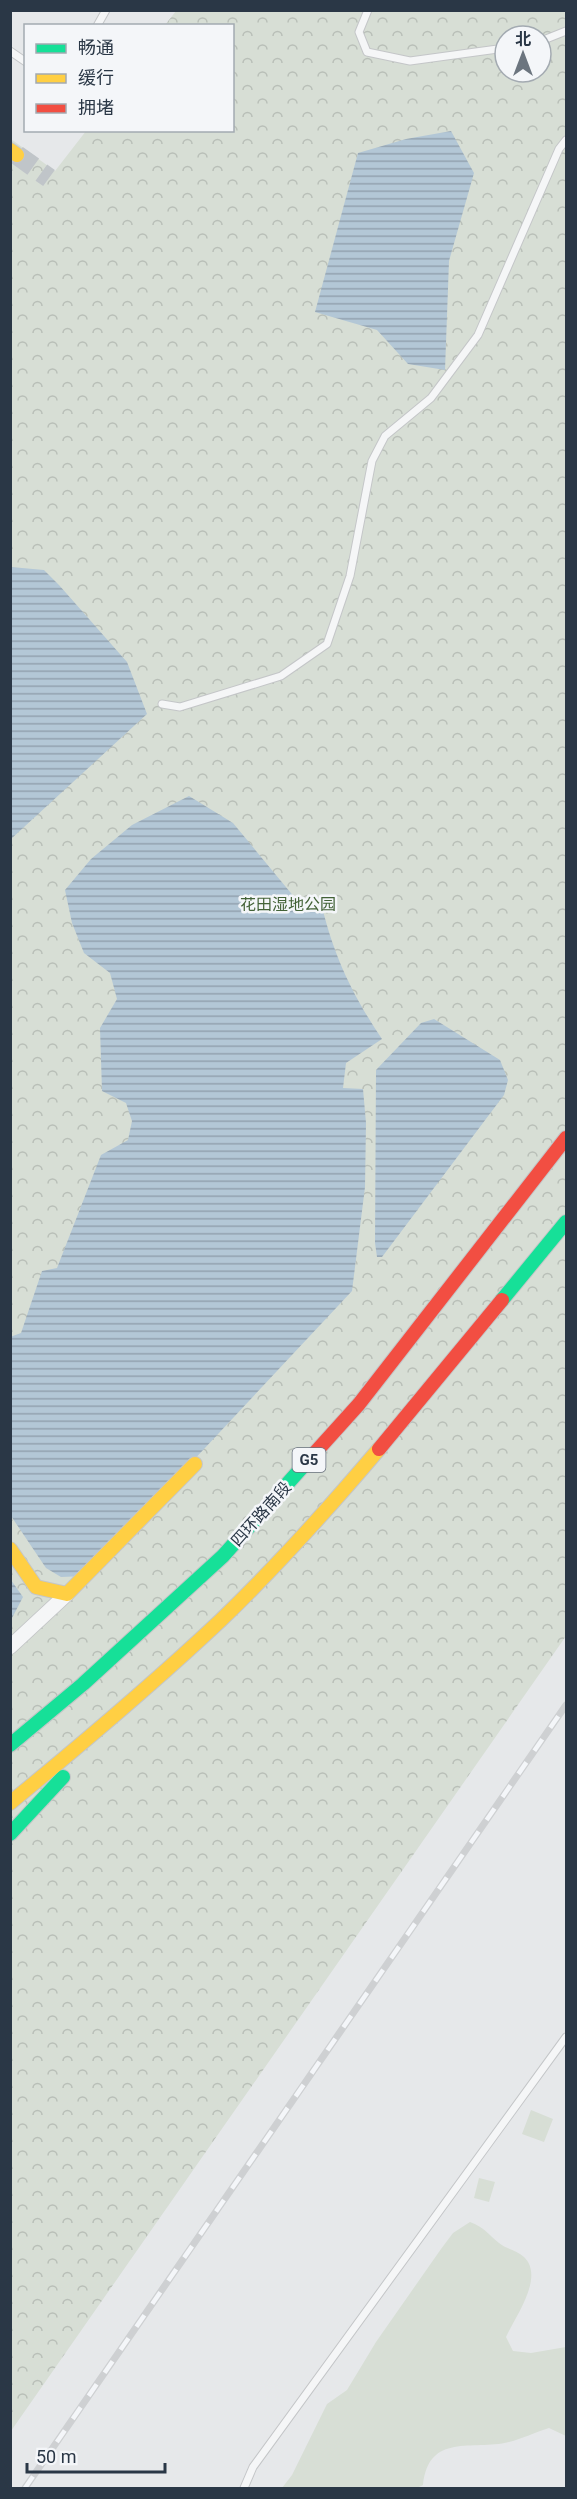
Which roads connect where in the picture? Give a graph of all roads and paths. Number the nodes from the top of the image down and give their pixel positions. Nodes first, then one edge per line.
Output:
1 (106, 10) edge
2 (369, 10) edge
3 (98, 24) edge
4 (493, 50) edge
5 (10, 51) edge
6 (24, 61) edge
7 (567, 140) edge
8 (162, 704) dead end
9 (567, 1138) edge
10 (567, 1222) edge
11 (195, 1464) dead end
12 (10, 1549) edge
13 (67, 1594) junction
14 (10, 1647) edge
15 (83, 1684) junction
16 (128, 1704) junction
17 (10, 1735) edge
18 (10, 1745) edge
19 (10, 1803) edge
20 (10, 1834) edge
21 (567, 2037) edge
22 (244, 2488) edge

1 - 3 lane
2 - 4 lane
5 - 6 lane
7 - 8 lane
9 - 15 main road, 四环路南段 / G5
10 - 16 main road, G5
11 - 13 main road
12 - 13 main road
13 - 14 street
15 - 17 main road
15 - 18 main road, 四环路南段 / G5
16 - 19 main road, G5
16 - 20 main road
21 - 22 lane

